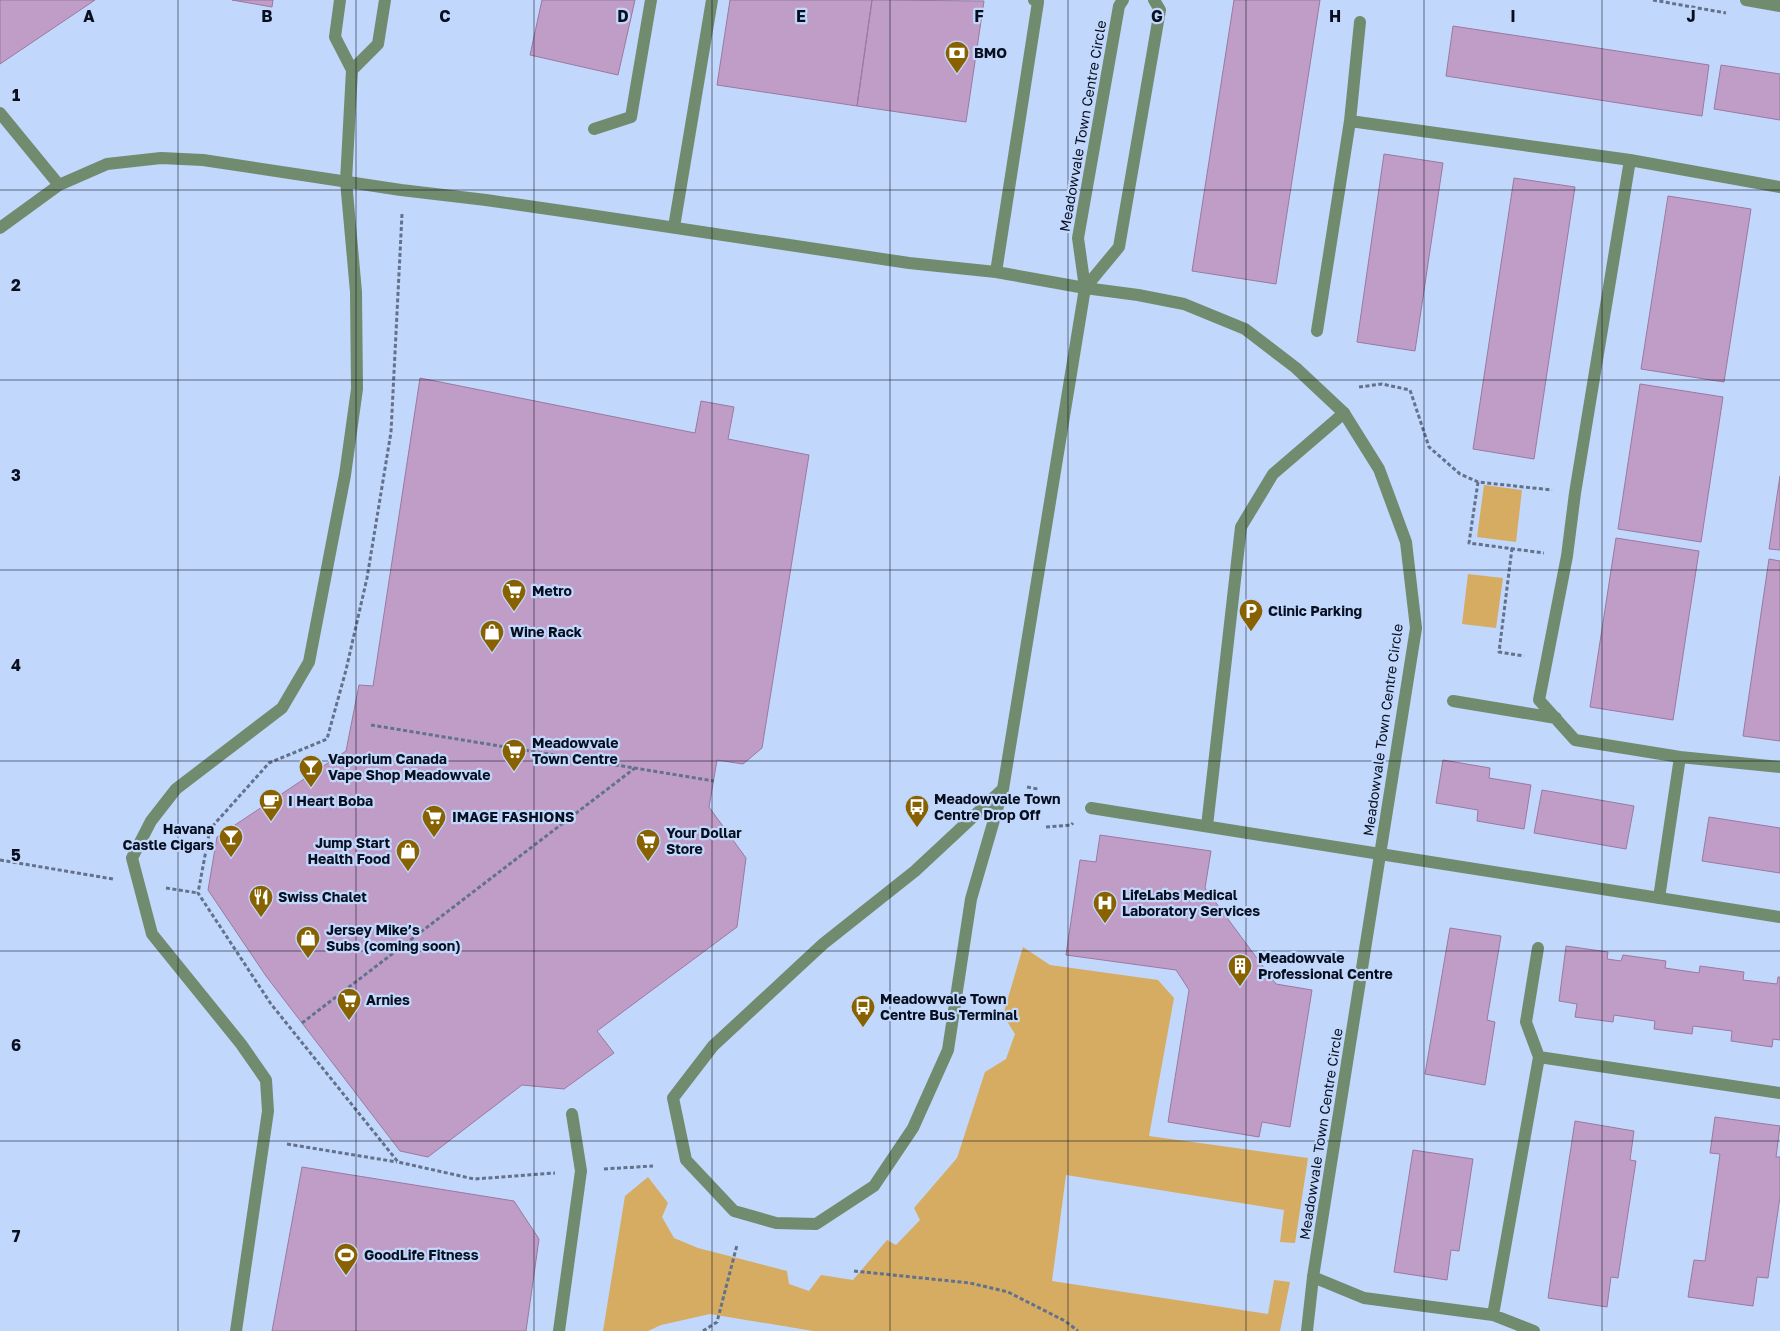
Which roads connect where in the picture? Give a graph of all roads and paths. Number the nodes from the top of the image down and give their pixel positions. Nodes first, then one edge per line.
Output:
1 (340, 0) edge
2 (385, 0) edge
3 (650, 0) edge
4 (712, 0) edge
5 (1034, 0) edge
6 (1123, 0) edge
7 (1154, 0) edge
8 (1653, 0) edge
9 (1746, 0) edge
10 (1780, 6) edge
11 (1731, 13) dead end
12 (1360, 22) dead end
13 (352, 70) junction
14 (0, 113) edge
15 (1350, 121) junction
16 (594, 129) dead end
17 (1630, 160) junction
18 (346, 181) junction
19 (59, 185) junction
20 (1780, 188) edge
21 (401, 190) junction
22 (674, 227) junction
23 (0, 228) edge
24 (996, 272) junction
25 (1085, 288) junction
26 (1317, 331) dead end
27 (1359, 387) dead end
28 (1344, 413) junction
29 (1478, 482) junction
30 (1575, 493) junction
31 (1512, 548) junction
32 (1567, 556) junction
33 (1546, 660) junction
34 (1453, 701) dead end
35 (1556, 718) junction
36 (372, 725) dead end
37 (1680, 757) junction
38 (1780, 767) edge
39 (635, 768) junction
40 (714, 780) dead end
41 (1003, 790) junction
42 (1091, 808) dead end
43 (1207, 826) junction
44 (1380, 854) junction
45 (0, 860) edge
46 (139, 883) junction
47 (198, 894) junction
48 (1659, 898) junction
49 (1780, 917) edge
50 (1538, 948) dead end
51 (302, 1023) dead end
52 (1539, 1057) junction
53 (1780, 1093) edge
54 (572, 1114) dead end
55 (264, 1140) junction
56 (398, 1162) junction
57 (653, 1166) dead end
58 (581, 1171) junction
59 (738, 1245) dead end
60 (854, 1271) dead end
61 (1313, 1277) junction
62 (1493, 1315) junction
63 (236, 1331) edge
64 (559, 1331) edge
65 (703, 1331) edge
66 (1078, 1331) edge
67 (1307, 1331) edge
68 (1534, 1331) edge

1 - 13 street
2 - 13 street
3 - 16 street
4 - 22 street
5 - 24 street
6 - 25 street, Meadowvale Town Centre Circle
7 - 25 street
8 - 11 path
9 - 10 street
12 - 15 street
13 - 18 street
14 - 19 street
15 - 17 street
15 - 26 street
17 - 20 street
17 - 30 street
18 - 19 street
18 - 21 street
18 - 46 street
19 - 23 street
21 - 22 street
21 - 47 path
22 - 24 street
24 - 25 street
25 - 28 street, Meadowvale Town Centre Circle
25 - 41 street
27 - 29 path
28 - 43 street
28 - 44 street, Meadowvale Town Centre Circle
29 - 30 path
29 - 31 path
30 - 32 street
31 - 32 path
31 - 33 path
32 - 33 street
33 - 35 street
34 - 35 street
35 - 37 street
36 - 39 path
37 - 38 street
37 - 48 street
39 - 40 path
39 - 51 path
41 - 41 street
42 - 43 street
43 - 44 street
44 - 48 street, Meadowvale Town Centre Circle
44 - 61 street, Meadowvale Town Centre Circle
45 - 46 path
46 - 47 path
46 - 55 street
47 - 56 path
48 - 49 street, Meadowvale Town Centre Circle
50 - 52 street
52 - 53 street
52 - 62 street
54 - 58 street
55 - 56 path
55 - 63 street
56 - 58 path
57 - 58 path
58 - 64 street
59 - 65 path
60 - 66 path
61 - 62 street
61 - 67 street, Meadowvale Town Centre Circle
62 - 68 street

